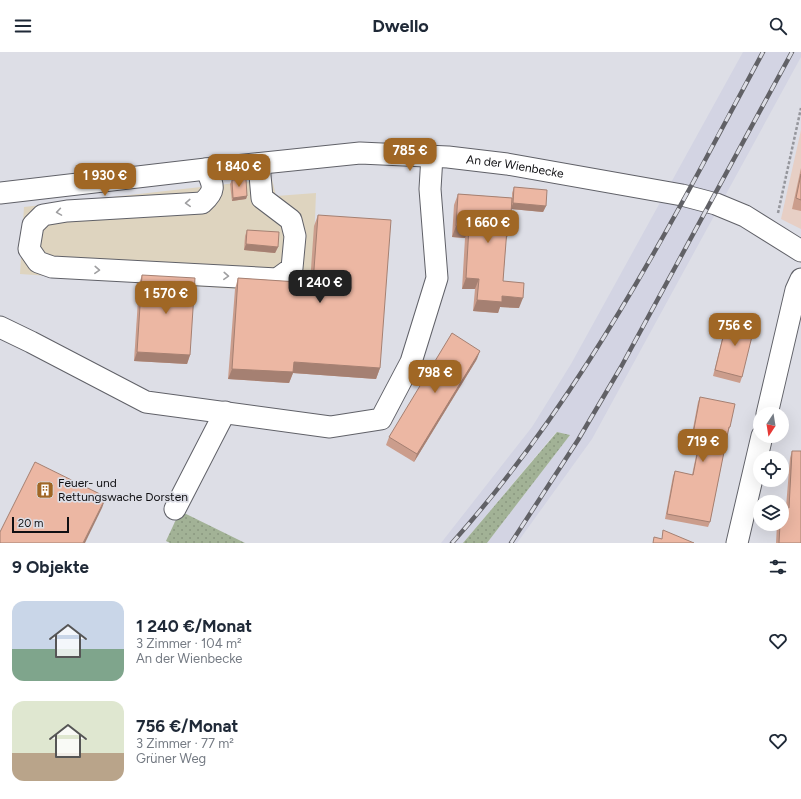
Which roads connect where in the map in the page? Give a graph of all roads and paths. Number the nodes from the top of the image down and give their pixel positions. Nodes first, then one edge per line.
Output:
1 (801, 108) edge
2 (432, 156) junction
3 (259, 164) junction
4 (206, 169) junction
5 (0, 193) edge
6 (776, 220) dead end
7 (801, 251) edge
8 (801, 279) edge
9 (0, 327) edge
10 (769, 407) edge
11 (225, 412) junction
12 (760, 443) edge
13 (175, 509) dead end
14 (737, 543) edge

1 - 6 path
2 - 3 street, An der Wienbecke
2 - 7 street, An der Wienbecke
2 - 11 street
3 - 4 street, An der Wienbecke
4 -> 3 street
4 - 5 street, An der Wienbecke
8 - 10 street
9 - 11 street
11 - 13 street
12 - 14 street

